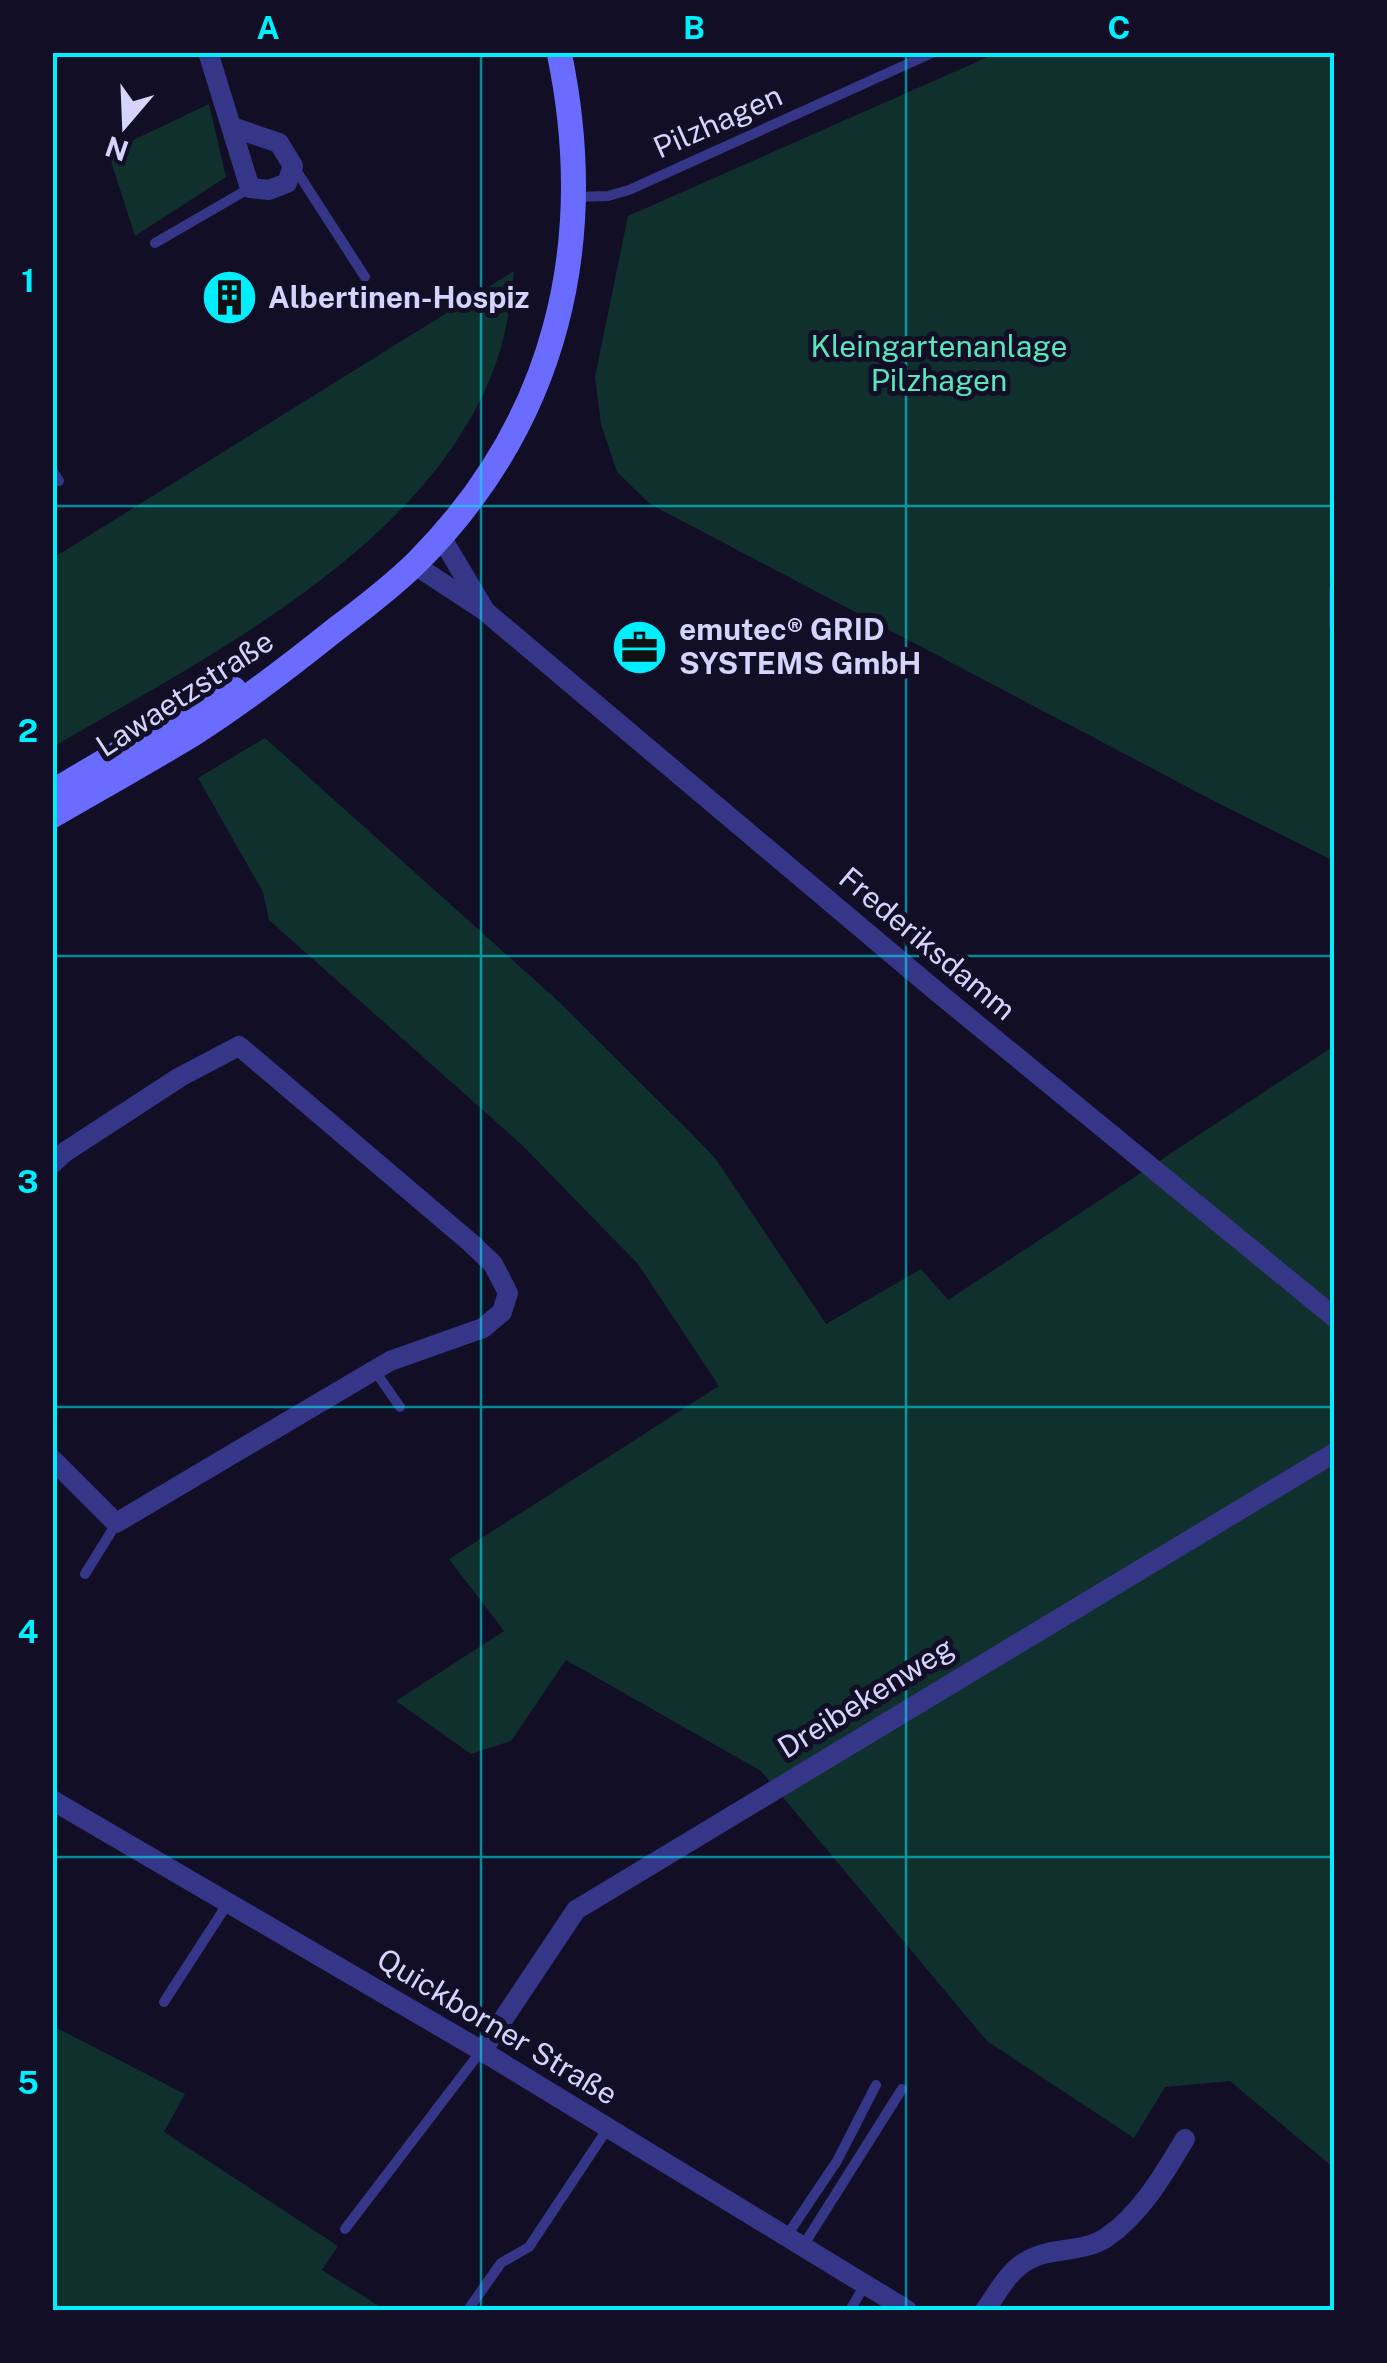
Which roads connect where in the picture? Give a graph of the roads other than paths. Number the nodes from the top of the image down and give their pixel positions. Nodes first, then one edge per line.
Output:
1 (208, 52) edge
2 (559, 52) edge
3 (934, 52) edge
4 (232, 127) junction
5 (294, 166) junction
6 (250, 188) junction
7 (574, 197) junction
8 (155, 243) dead end
9 (365, 277) dead end
10 (52, 470) edge
11 (60, 481) dead end
12 (441, 537) junction
13 (415, 564) junction
14 (1334, 589) edge
15 (486, 611) junction
16 (1334, 628) edge
17 (302, 656) junction
18 (52, 792) edge
19 (52, 816) edge
20 (52, 1164) edge
21 (1334, 1316) edge
22 (374, 1370) junction
23 (400, 1407) dead end
24 (1334, 1453) edge
25 (52, 1458) edge
26 (116, 1524) junction
27 (85, 1574) dead end
28 (52, 1800) edge
29 (228, 1903) junction
30 (164, 2002) dead end
31 (482, 2051) junction
32 (876, 2085) dead end
33 (902, 2088) dead end
34 (608, 2128) junction
35 (1185, 2140) dead end
36 (345, 2228) dead end
37 (794, 2242) junction
38 (866, 2285) junction
39 (470, 2307) dead end
40 (850, 2310) edge
41 (908, 2310) edge
42 (985, 2310) edge

1 - 4 street
2 - 7 street, Lawaetzstraße
3 - 7 lane, Pilzhagen
4 - 5 street
4 - 6 street
5 - 6 street
5 - 9 lane
6 - 8 lane
7 - 12 street, Lawaetzstraße
10 - 11 lane
12 - 13 street, Lawaetzstraße
12 - 15 street, Frederiksdamm
13 - 15 street, Frederiksdamm
13 - 17 street, Lawaetzstraße
14 - 16 lane
15 - 21 street, Frederiksdamm
17 - 18 street, Lawaetzstraße
17 - 19 street, Lawaetzstraße
20 - 22 street
22 - 23 lane
22 - 26 street
24 - 31 street, Dreibekenweg
25 - 26 street
26 - 27 lane
28 - 29 street, Quickborner Straße
29 - 30 lane
29 - 31 street, Quickborner Straße
31 - 34 street, Quickborner Straße
31 - 36 lane
32 - 37 lane
33 - 37 lane
34 - 37 street, Quickborner Straße
34 - 39 lane
35 - 42 street
37 - 38 street, Quickborner Straße
38 - 40 lane
38 - 41 street, Quickborner Straße

